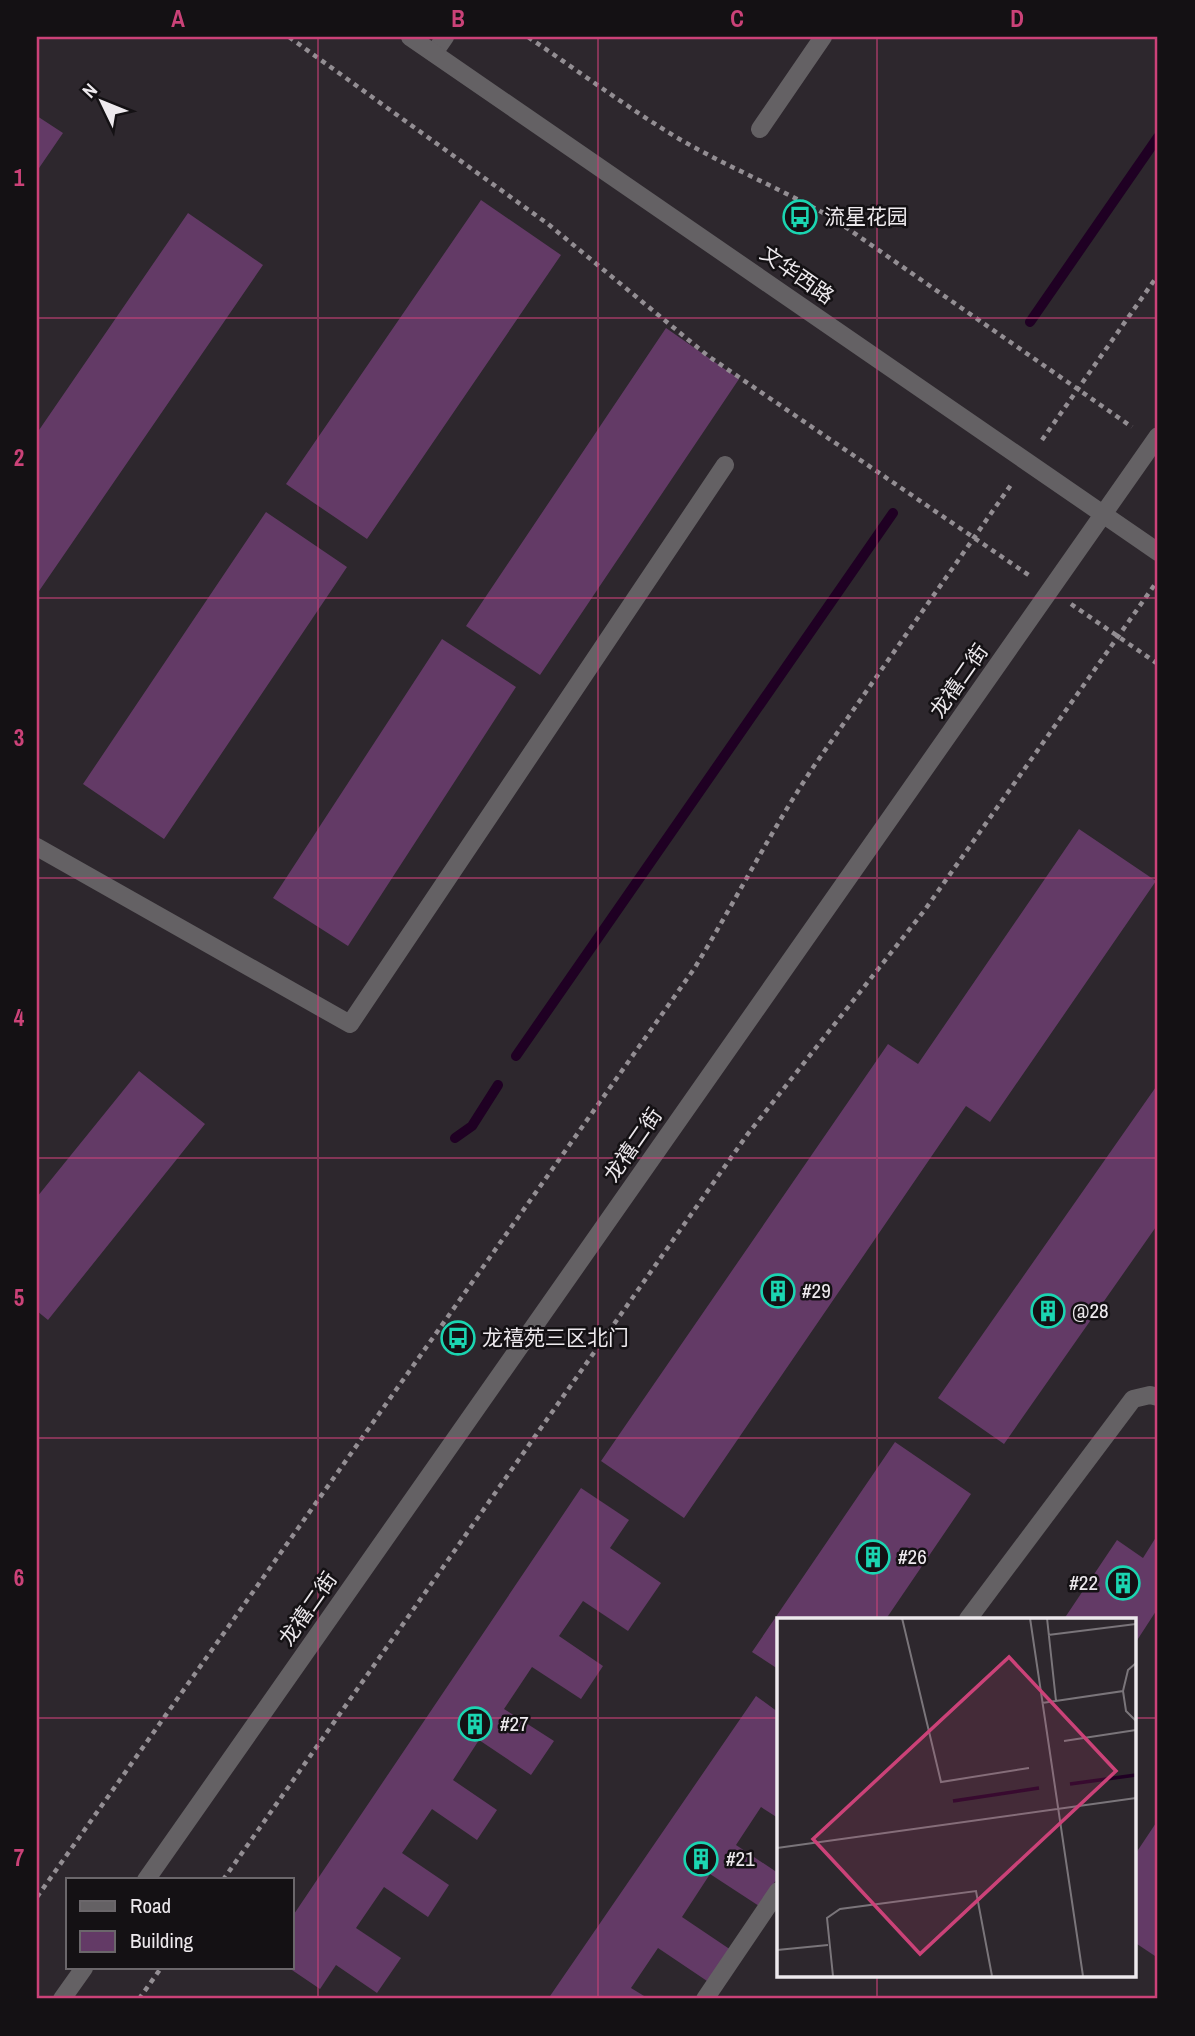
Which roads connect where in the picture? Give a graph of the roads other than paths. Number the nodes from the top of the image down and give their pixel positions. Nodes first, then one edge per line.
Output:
1 (410, 37) edge
2 (445, 37) edge
3 (823, 37) edge
4 (434, 53) junction
5 (760, 129) dead end
6 (1156, 439) edge
7 (725, 465) dead end
8 (1104, 514) junction
9 (1158, 552) edge
10 (37, 847) edge
11 (1158, 1397) edge
12 (969, 1618) edge
13 (147, 1878) edge
14 (777, 1894) edge
15 (83, 1969) edge
16 (62, 1999) edge
17 (705, 1999) edge

1 - 4 street, 文华西路
2 - 4 street
3 - 5 street
4 - 8 street, 文华西路
6 - 8 street, 龙禧二街
7 - 10 street
8 - 9 street, 文华西路
8 - 13 street, 龙禧二街
11 - 12 street
14 - 17 street
15 - 16 street

